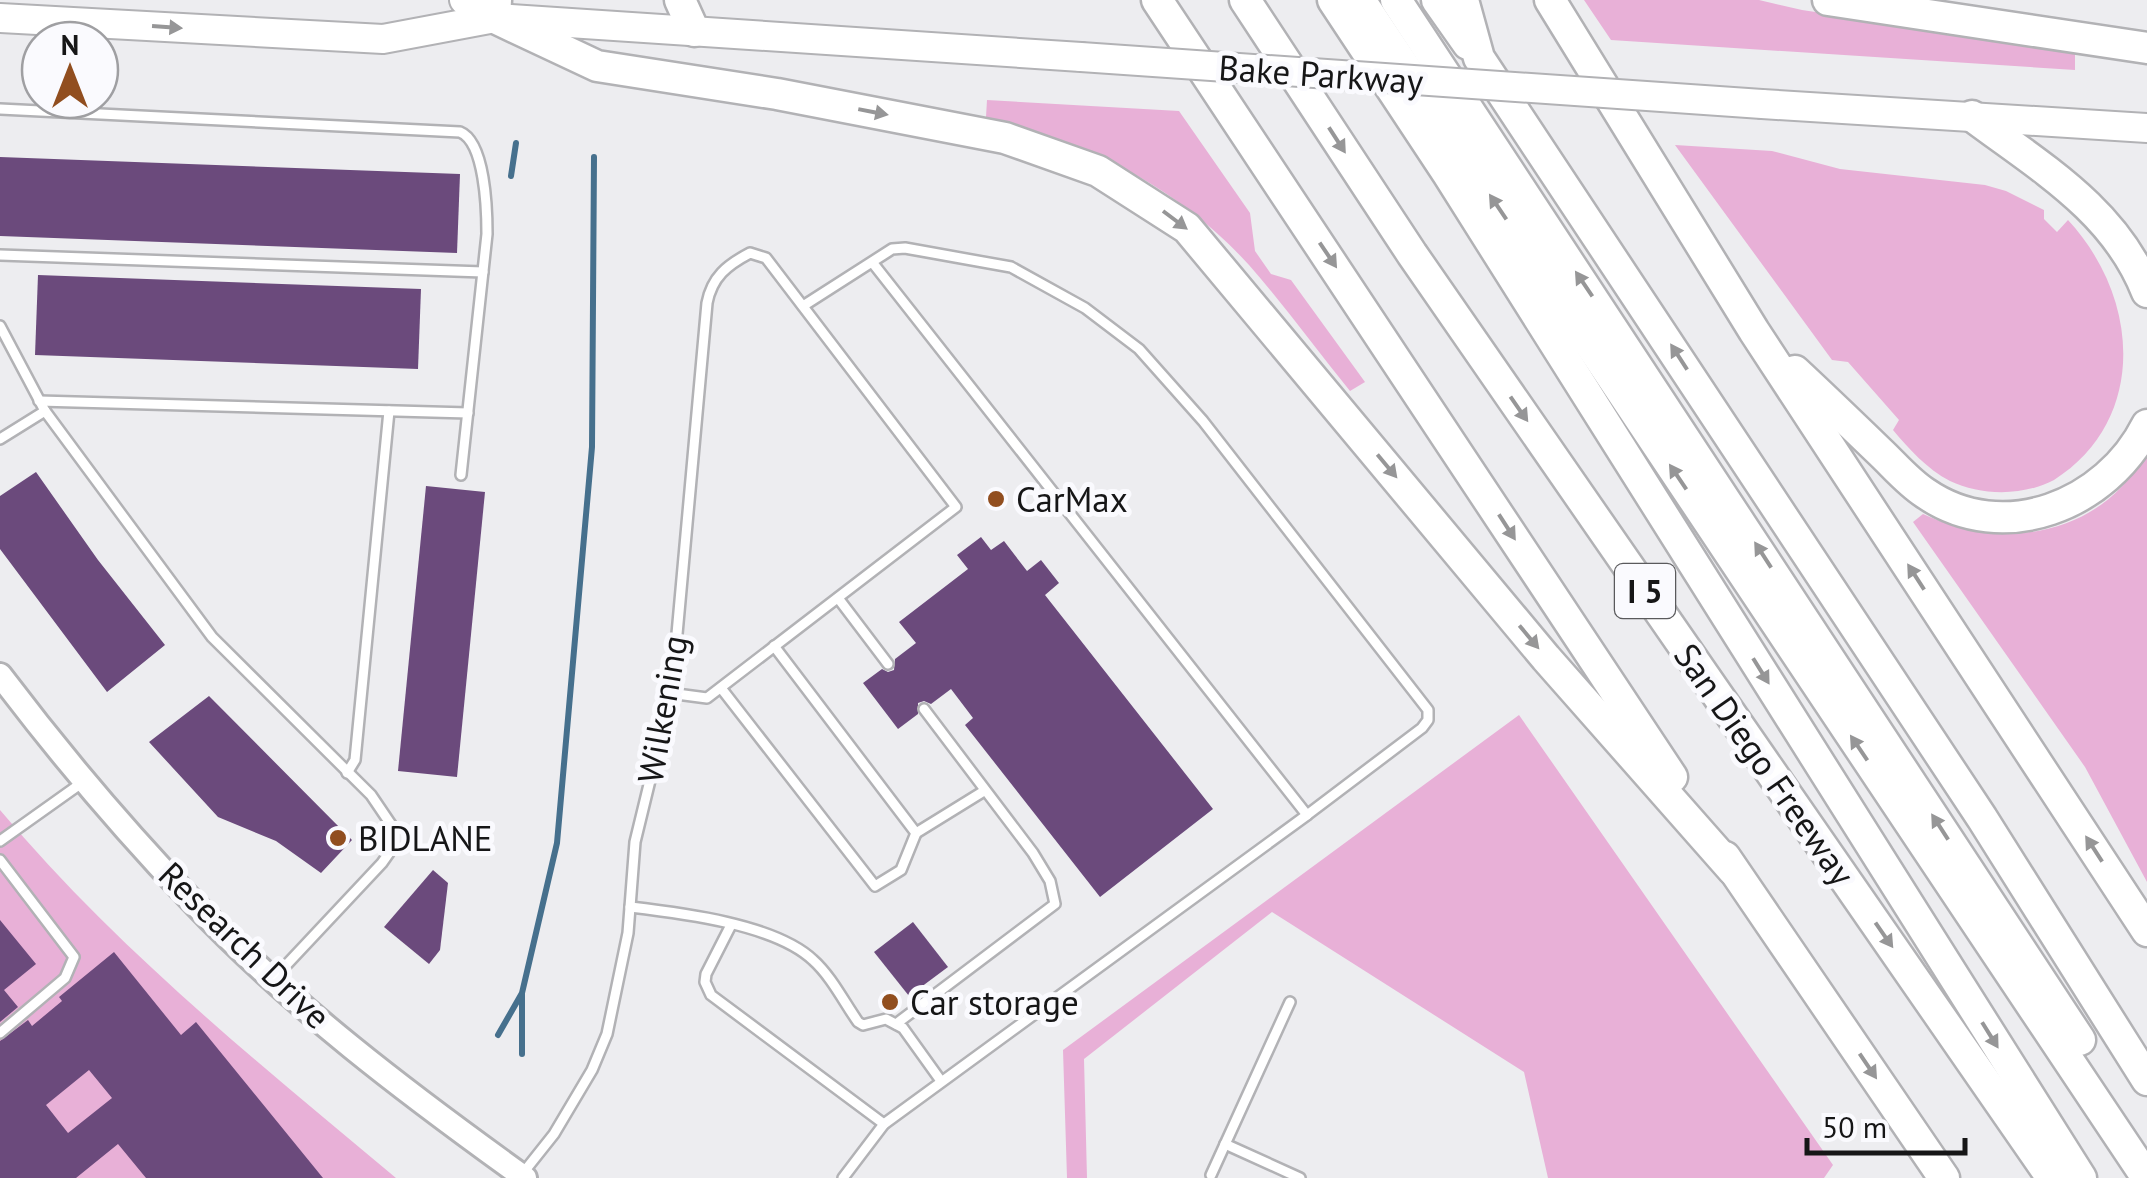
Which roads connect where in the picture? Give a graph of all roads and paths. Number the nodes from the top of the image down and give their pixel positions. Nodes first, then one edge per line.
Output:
1 (464, 0) edge
2 (680, 0) edge
3 (1156, 0) edge
4 (1244, 0) edge
5 (1333, 0) edge
6 (1360, 0) edge
7 (1396, 0) edge
8 (1437, 0) edge
9 (1463, 0) edge
10 (1550, 0) edge
11 (1828, 0) edge
12 (496, 9) edge
13 (0, 18) edge
14 (694, 31) junction
15 (2147, 48) edge
16 (1478, 58) junction
17 (0, 110) edge
18 (1972, 116) junction
19 (2147, 128) edge
20 (0, 256) edge
21 (872, 262) junction
22 (483, 272) junction
23 (2147, 292) edge
24 (803, 306) junction
25 (0, 326) edge
26 (1754, 331) junction
27 (42, 406) junction
28 (389, 411) junction
29 (468, 414) junction
30 (2147, 425) edge
31 (0, 439) edge
32 (461, 475) dead end
33 (838, 598) junction
34 (774, 646) junction
35 (888, 664) dead end
36 (0, 675) edge
37 (721, 688) junction
38 (669, 694) junction
39 (924, 709) dead end
40 (347, 772) junction
41 (85, 780) junction
42 (984, 791) junction
43 (1306, 815) junction
44 (916, 833) junction
45 (0, 841) edge
46 (0, 860) edge
47 (1734, 870) junction
48 (630, 907) junction
49 (731, 925) junction
50 (2147, 930) edge
51 (274, 979) junction
52 (1290, 1002) dead end
53 (896, 1024) junction
54 (0, 1033) edge
55 (2147, 1080) edge
56 (942, 1082) junction
57 (884, 1124) junction
58 (2147, 1143) edge
59 (1226, 1144) junction
60 (1211, 1175) dead end
61 (523, 1177) edge
62 (843, 1178) edge
63 (1300, 1178) edge
64 (1944, 1178) edge
65 (2052, 1178) edge
66 (2081, 1178) edge
67 (2147, 1178) edge

1 - 12 main road, Bake Parkway
2 - 14 highway
3 -> 47 highway
4 -> 65 highway, San Diego Freeway / I 5
5 -> 66 highway
67 -> 6 highway
58 -> 7 highway
8 - 16 highway
9 - 16 highway
10 - 26 highway
11 - 15 highway
13 -> 12 main road, Bake Parkway
12 - 14 main road, Bake Parkway
12 -> 47 highway
14 - 18 main road, Bake Parkway, bridge
55 -> 16 highway
17 - 22 lane
18 - 19 main road, Bake Parkway
18 - 23 highway
20 - 22 lane
21 - 24 lane
21 - 43 lane
21 - 43 lane
22 - 29 lane
24 - 33 lane
24 - 38 lane, Wilkening
25 - 27 lane
26 - 30 highway
50 -> 26 highway
27 - 28 lane
27 - 31 lane
27 - 40 lane
28 - 29 lane
28 - 40 lane
29 - 32 lane
33 - 34 lane
33 - 35 lane
34 - 37 lane
34 - 44 lane
36 - 41 main road, Research Drive
37 - 38 lane
37 - 44 lane
38 - 48 lane, Wilkening
39 - 42 lane
40 - 51 lane
41 - 45 lane
41 - 51 main road, Research Drive
42 - 44 lane
42 - 53 lane
43 - 56 lane
46 - 54 lane
47 -> 64 highway
48 - 49 lane
48 - 61 lane, Wilkening
49 - 53 lane
49 - 57 lane
51 - 61 main road, Research Drive
52 - 59 lane
53 - 56 lane
56 - 57 lane
57 - 62 lane
59 - 60 lane
59 - 63 lane

